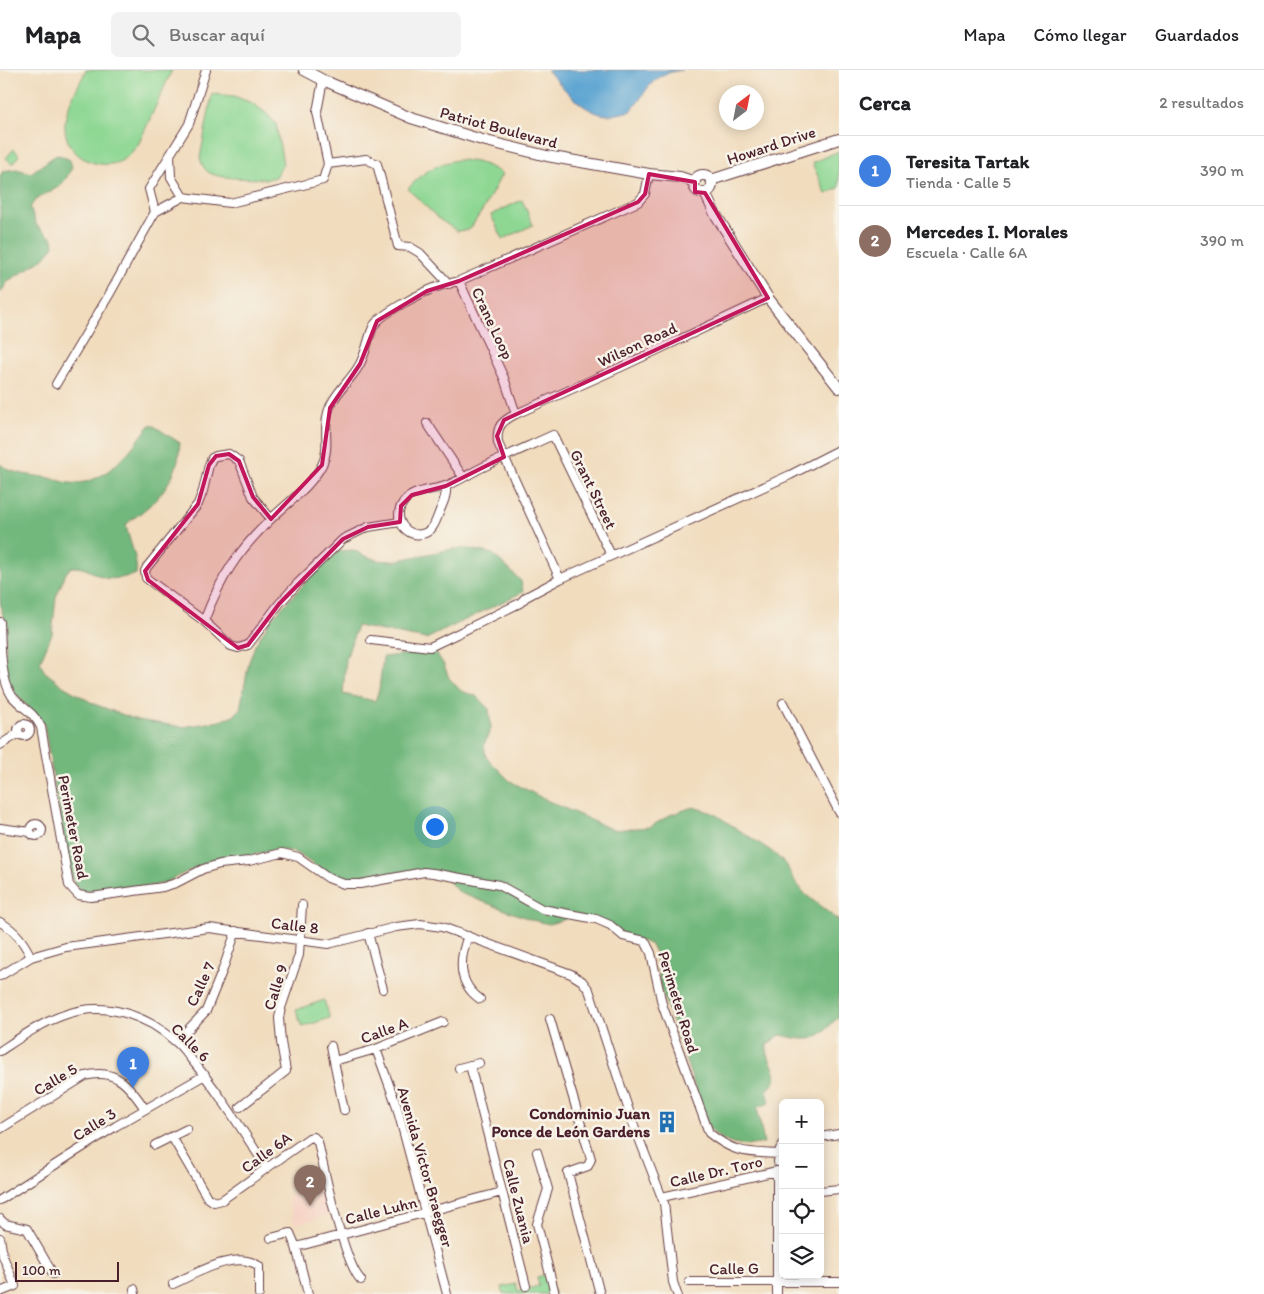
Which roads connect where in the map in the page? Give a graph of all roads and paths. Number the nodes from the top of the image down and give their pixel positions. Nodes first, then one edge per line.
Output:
1 (206, 70) edge
2 (304, 70) edge
3 (323, 80) junction
4 (839, 139) edge
5 (170, 155) junction
6 (328, 164) junction
7 (649, 174) junction
8 (711, 180) junction
9 (695, 182) junction
10 (704, 193) junction
11 (182, 197) junction
12 (154, 212) junction
13 (459, 281) junction
14 (449, 284) junction
15 (768, 298) junction
16 (56, 384) dead end
17 (839, 388) edge
18 (516, 414) junction
19 (427, 423) dead end
20 (839, 450) edge
21 (504, 457) junction
22 (463, 477) junction
23 (446, 486) junction
24 (271, 519) junction
25 (400, 522) junction
26 (611, 555) junction
27 (560, 579) junction
28 (204, 620) junction
29 (0, 622) edge
30 (371, 640) dead end
31 (784, 703) dead end
32 (18, 733) dead end
33 (0, 745) edge
34 (839, 812) edge
35 (0, 828) edge
36 (30, 832) dead end
37 (302, 905) dead end
38 (0, 922) edge
39 (236, 931) junction
40 (368, 934) junction
41 (468, 936) junction
42 (300, 941) junction
43 (30, 957) junction
44 (0, 976) edge
45 (383, 989) dead end
46 (480, 999) dead end
47 (550, 1020) dead end
48 (443, 1022) dead end
49 (176, 1042) junction
50 (331, 1046) dead end
51 (376, 1049) junction
52 (0, 1050) edge
53 (334, 1061) junction
54 (479, 1062) dead end
55 (470, 1065) junction
56 (458, 1068) dead end
57 (205, 1075) junction
58 (240, 1107) dead end
59 (145, 1109) junction
60 (344, 1110) dead end
61 (0, 1129) edge
62 (187, 1129) dead end
63 (839, 1134) edge
64 (824, 1136) edge
65 (172, 1137) junction
66 (155, 1146) dead end
67 (537, 1152) dead end
68 (779, 1158) edge
69 (268, 1168) junction
70 (839, 1188) edge
71 (779, 1189) edge
72 (824, 1190) edge
73 (502, 1192) junction
74 (662, 1197) junction
75 (0, 1200) edge
76 (426, 1213) junction
77 (0, 1219) edge
78 (779, 1224) edge
79 (342, 1234) junction
80 (0, 1238) edge
81 (271, 1238) dead end
82 (296, 1247) junction
83 (54, 1274) dead end
84 (361, 1280) dead end
85 (777, 1281) junction
86 (689, 1282) dead end
87 (839, 1282) edge
88 (172, 1284) dead end
89 (526, 1286) dead end
90 (0, 1292) edge
91 (259, 1294) edge
92 (308, 1294) edge
93 (447, 1294) edge
94 (555, 1294) edge
95 (600, 1294) edge
96 (677, 1294) edge
97 (777, 1294) edge

1 - 5 street
2 - 3 street, Patriot Boulevard
3 - 6 street
3 - 7 street, Patriot Boulevard
4 - 8 street, Howard Drive
5 - 11 street
5 - 12 street
6 - 11 street
6 - 14 street
7 - 9 street, Patriot Boulevard
7 - 13 street, Crane Loop
8 - 9 street
8 - 10 street
9 - 10 street
10 - 15 street
11 - 12 street
12 - 16 street
13 - 14 street
13 - 18 street, Crane Loop
14 - 24 street
15 - 17 street
15 - 18 street, Wilson Road
18 - 21 street
19 - 22 street
20 - 26 street
21 - 22 street
21 - 26 street, Grant Street
21 - 27 street
22 - 23 street
23 - 25 street
23 - 25 street
24 - 28 street
24 - 28 street
25 - 28 street
26 - 27 street
27 - 30 street
29 - 68 street, Perimeter Road
31 - 34 street
32 - 33 street
35 - 36 street
37 - 42 street, Calle 9
38 - 43 street
39 - 42 street, Calle 8
39 - 43 street, Calle 8
39 - 49 street, Calle 7
40 - 41 street, Calle 8
40 - 42 street, Calle 8
40 - 45 street
41 - 46 street
41 - 74 street, Calle 8
42 - 58 street, Calle 9
43 - 44 street, Calle 8
47 - 95 street
48 - 51 street, Calle A
49 - 52 street, Calle 6
49 - 57 street, Calle 6
50 - 53 street
51 - 53 street, Calle A
51 - 76 street, Avenida Víctor Braegger
53 - 60 street
54 - 55 street
55 - 56 street
55 - 73 street, Calle Zuania
57 - 59 street, Calle 3
57 - 69 street, Calle 6
59 - 61 street, Calle 5
59 - 75 street, Calle 3
62 - 65 street
63 - 64 street
65 - 66 street
65 - 69 street, Calle 6A
67 - 94 street
69 - 79 street, Calle 6A
70 - 72 street
71 - 74 street, Calle Dr. Toro
73 - 76 street, Calle Luhn
73 - 89 street, Calle Zuania
74 - 96 street
76 - 79 street, Calle Luhn
76 - 93 street, Avenida Víctor Braegger
77 - 83 street
78 - 85 street
79 - 82 street, Calle Luhn
79 - 84 street
80 - 90 street
81 - 82 street
82 - 92 street
85 - 86 street, Calle G
85 - 87 street, Calle G
85 - 97 street
88 - 91 street

